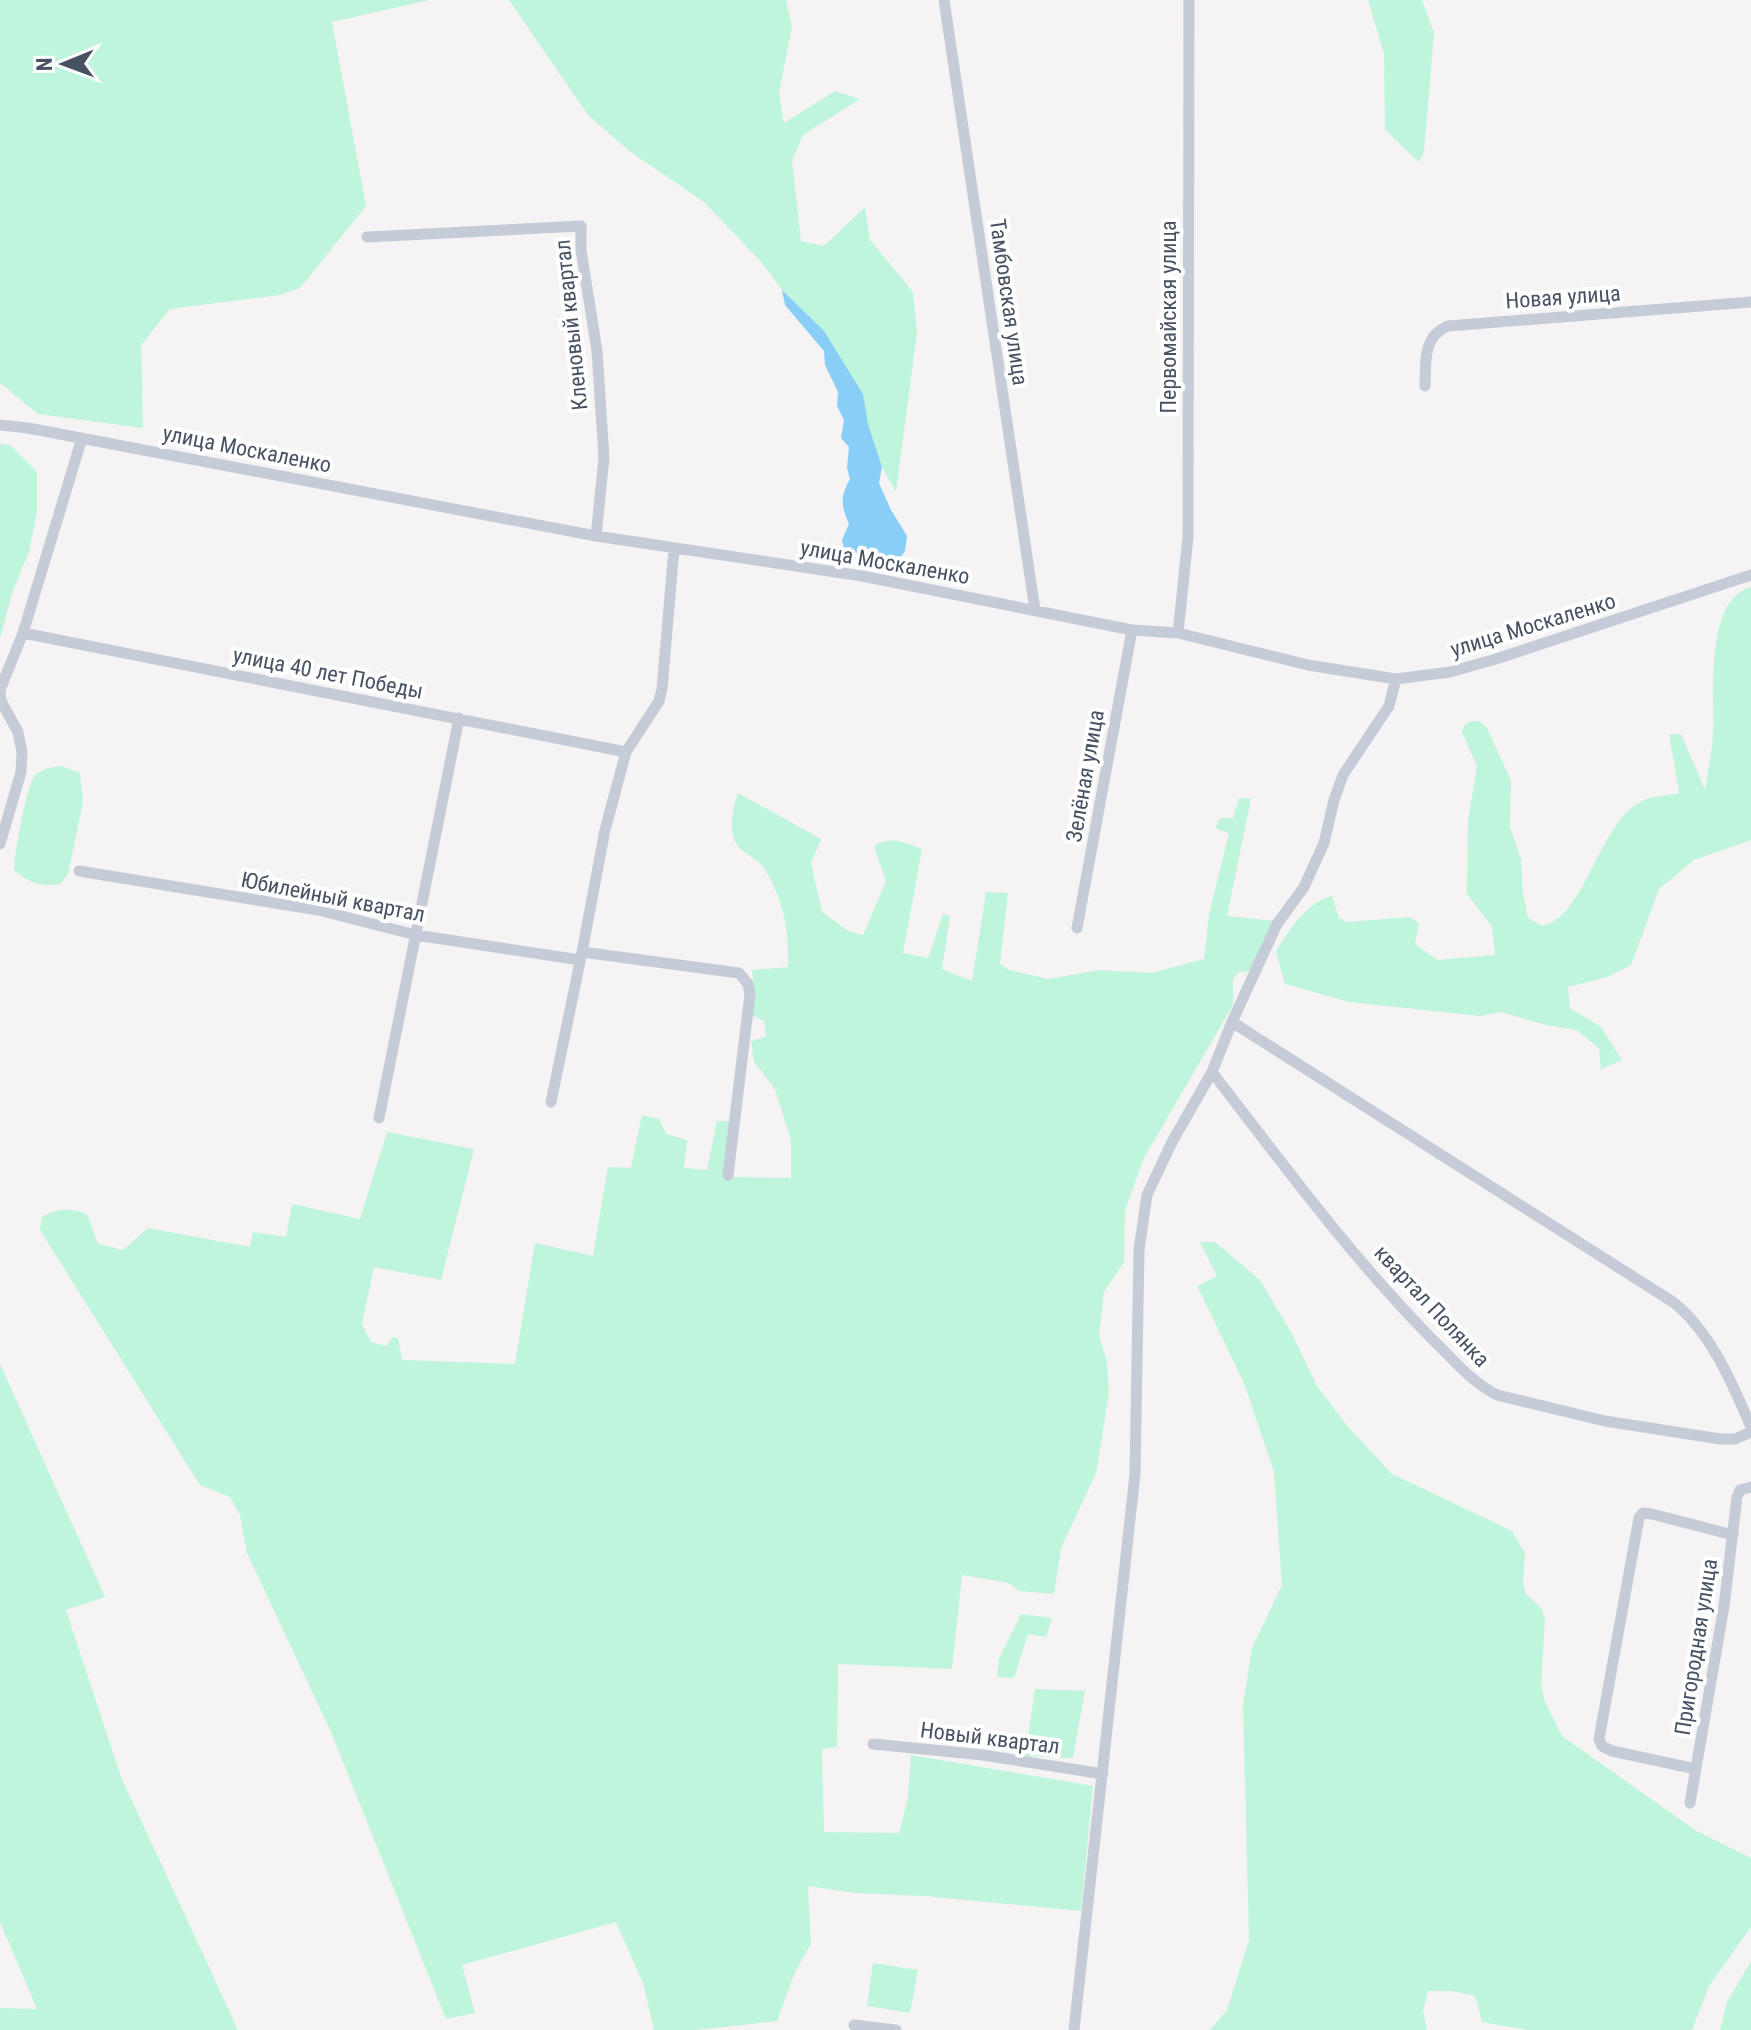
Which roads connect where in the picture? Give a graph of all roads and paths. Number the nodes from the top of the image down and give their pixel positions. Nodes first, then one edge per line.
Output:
1 (944, 0) edge
2 (1189, 0) edge
3 (367, 237) dead end
4 (1751, 302) edge
5 (1425, 386) dead end
6 (0, 425) edge
7 (82, 438) junction
8 (596, 536) junction
9 (674, 549) junction
10 (1751, 575) edge
11 (1035, 610) junction
12 (1132, 630) junction
13 (23, 633) junction
14 (1178, 633) junction
15 (1396, 679) junction
16 (459, 718) junction
17 (626, 752) junction
18 (0, 844) edge
19 (79, 871) dead end
20 (1077, 928) dead end
21 (416, 935) junction
22 (581, 956) junction
23 (1232, 1022) junction
24 (1212, 1072) junction
25 (551, 1102) dead end
26 (379, 1118) dead end
27 (728, 1175) dead end
28 (1751, 1430) edge
29 (1751, 1487) edge
30 (1733, 1535) junction
31 (873, 1744) dead end
32 (1696, 1769) junction
33 (1103, 1774) junction
34 (1690, 1803) dead end
35 (854, 2025) dead end
36 (896, 2030) edge
37 (1074, 2030) edge

1 - 11 street, Тамбовская улица
2 - 14 street, Первомайская улица
3 - 8 street, Кленовый квартал
4 - 5 street, Новая улица
6 - 7 street, улица Москаленко
7 - 8 street, улица Москаленко
7 - 13 street
8 - 9 street, улица Москаленко
9 - 11 street, улица Москаленко
9 - 17 street
10 - 15 street, улица Москаленко
11 - 12 street, улица Москаленко
12 - 14 street, улица Москаленко
12 - 20 street, Зелёная улица
13 - 16 street, улица 40 лет Победы
13 - 18 street
14 - 15 street, улица Москаленко
15 - 23 street
16 - 17 street, улица 40 лет Победы
16 - 21 street
17 - 22 street
19 - 21 street, Юбилейный квартал
21 - 22 street, Юбилейный квартал
21 - 26 street
22 - 25 street
22 - 27 street, Юбилейный квартал
23 - 24 street
23 - 28 street, квартал Полянка
24 - 28 street, квартал Полянка
24 - 33 street
29 - 30 street, Пригородная улица
30 - 32 street, Пригородная улица
30 - 32 street
31 - 33 street, Новый квартал
32 - 34 street, Пригородная улица
33 - 37 street
35 - 36 street

